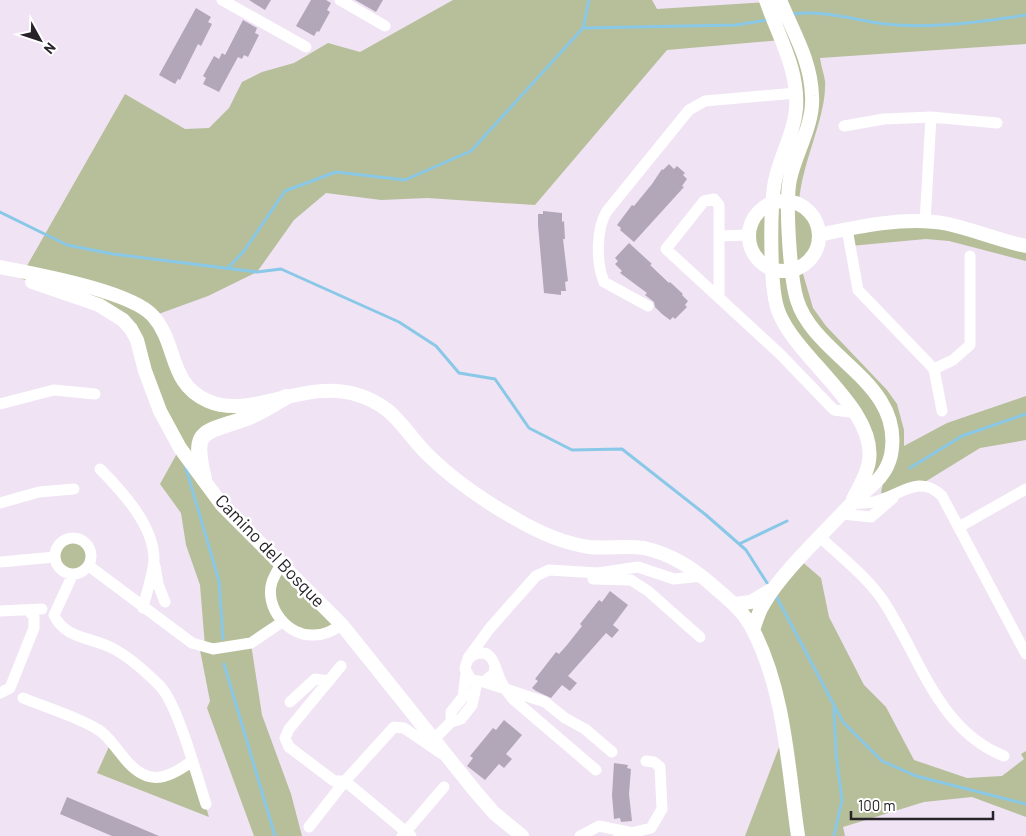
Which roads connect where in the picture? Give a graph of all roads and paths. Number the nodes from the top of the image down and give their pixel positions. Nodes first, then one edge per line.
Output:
1 (222, 0) edge
2 (340, 0) edge
3 (766, 0) edge
4 (780, 0) edge
5 (385, 26) dead end
6 (306, 48) dead end
7 (810, 72) junction
8 (793, 75) junction
9 (796, 93) junction
10 (931, 118) junction
11 (997, 123) dead end
12 (844, 126) dead end
13 (788, 201) junction
14 (774, 202) junction
15 (925, 222) junction
16 (847, 229) junction
17 (819, 235) junction
18 (719, 236) junction
19 (748, 236) junction
20 (1026, 246) edge
21 (970, 256) dead end
22 (0, 267) edge
23 (772, 270) junction
24 (792, 271) junction
25 (0, 274) edge
26 (718, 297) junction
27 (648, 306) dead end
28 (934, 369) junction
29 (95, 394) dead end
30 (286, 396) junction
31 (0, 404) edge
32 (942, 410) dead end
33 (857, 413) junction
34 (100, 469) dead end
35 (204, 479) junction
36 (74, 489) dead end
37 (1026, 489) edge
38 (0, 503) edge
39 (846, 509) junction
40 (959, 527) junction
41 (820, 537) junction
42 (55, 557) junction
43 (154, 559) junction
44 (0, 562) edge
45 (281, 564) junction
46 (89, 566) junction
47 (579, 573) junction
48 (73, 574) junction
49 (702, 576) junction
50 (774, 589) junction
51 (165, 602) dead end
52 (734, 604) junction
53 (143, 608) junction
54 (42, 609) dead end
55 (0, 611) edge
56 (29, 611) junction
57 (282, 622) junction
58 (342, 625) junction
59 (490, 628) junction
60 (753, 630) junction
61 (700, 637) dead end
62 (1026, 654) edge
63 (468, 658) junction
64 (492, 660) junction
65 (341, 666) dead end
66 (466, 674) junction
67 (329, 681) junction
68 (480, 682) junction
69 (506, 690) junction
70 (0, 693) edge
71 (23, 698) dead end
72 (290, 702) dead end
73 (451, 722) junction
74 (434, 739) junction
75 (612, 752) dead end
76 (446, 756) junction
77 (1004, 756) dead end
78 (646, 761) dead end
79 (192, 762) junction
80 (596, 770) dead end
81 (345, 781) junction
82 (444, 787) dead end
83 (206, 804) dead end
84 (309, 827) dead end
85 (632, 833) junction
86 (406, 835) edge
87 (522, 836) edge
88 (580, 836) edge
89 (619, 836) edge
90 (798, 836) edge

1 - 6 street
2 - 5 street
3 - 8 street
4 - 7 street
7 - 8 street
7 - 13 street
8 - 9 street
9 - 14 street
9 - 27 street
10 - 11 street
10 - 12 street
10 - 15 street
13 - 14 street
13 - 17 street
13 - 24 street
14 - 19 street
14 - 23 street
15 - 16 street
15 - 20 street
16 - 17 street
16 - 28 street
17 - 24 street
18 - 19 street
18 - 26 street
18 - 26 street
19 - 23 street
21 - 28 street
22 - 30 street
23 - 24 street
23 - 33 street
24 - 39 street
25 - 35 street, Camino del Bosque
26 - 33 street
28 - 32 street
29 - 31 street
30 - 35 main road
30 - 49 street
33 - 39 street
34 - 43 street
35 - 45 street, Camino del Bosque
36 - 38 street
37 - 40 street
39 - 40 street
39 - 41 street
40 - 62 street
41 - 50 street
41 - 77 street
42 - 44 street
42 - 46 street
42 - 48 street
43 - 51 street
43 - 53 street
45 - 57 street
45 - 58 street, Camino del Bosque
46 - 48 street
46 - 53 street
47 - 49 street
47 - 59 street
47 - 61 street
48 - 79 street
49 - 52 street
50 - 52 street
50 - 60 street
52 - 60 street
53 - 57 street
54 - 56 street
55 - 56 street
56 - 70 street
57 - 58 street
58 - 74 street, Camino del Bosque
59 - 63 street
59 - 64 street
60 - 90 street
63 - 64 street
63 - 66 street
64 - 68 street
64 - 69 street
65 - 67 street
66 - 68 street
66 - 73 street
67 - 72 street
67 - 81 street
68 - 69 street
68 - 73 street
69 - 75 street
69 - 80 street
71 - 79 street
73 - 74 street
74 - 76 street, Camino del Bosque
76 - 81 street
76 - 87 street, Camino del Bosque
78 - 85 street
79 - 83 street
81 - 84 street
81 - 86 street
82 - 86 street
85 - 88 street
85 - 89 street

